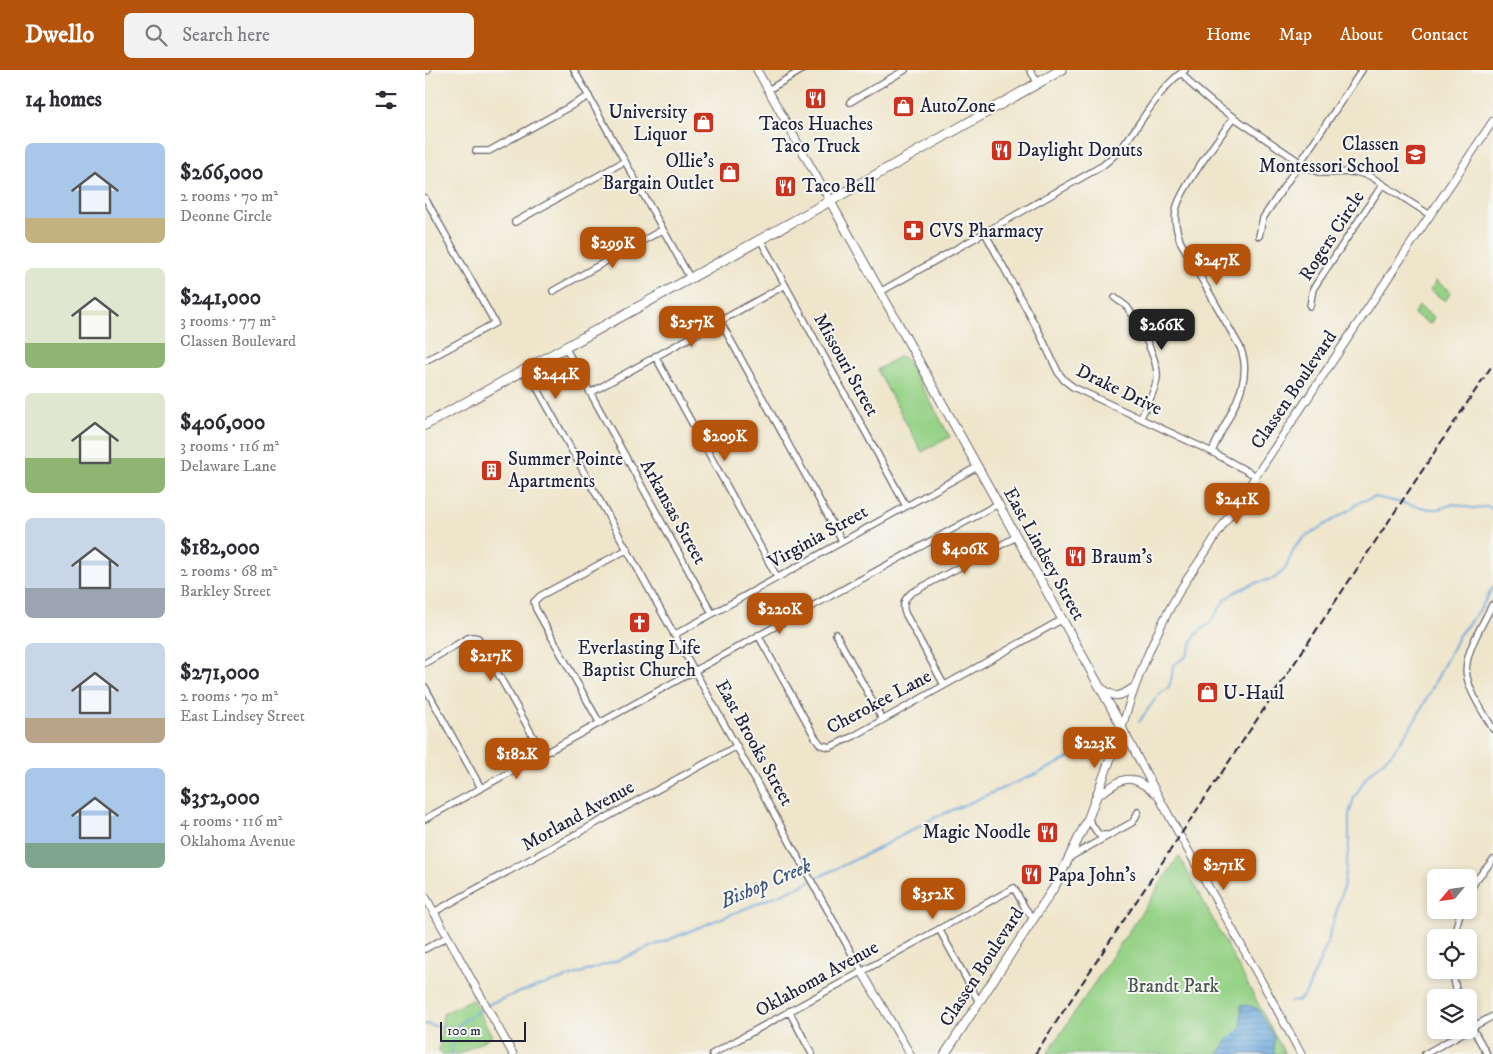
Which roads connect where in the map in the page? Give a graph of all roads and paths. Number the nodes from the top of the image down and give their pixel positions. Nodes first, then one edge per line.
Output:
1 (574, 70) edge
2 (757, 70) edge
3 (802, 70) edge
4 (905, 70) edge
5 (1030, 70) edge
6 (1061, 70) edge
7 (1362, 70) edge
8 (1183, 71) edge
9 (1038, 83) junction
10 (769, 90) junction
11 (589, 96) junction
12 (850, 102) dead end
13 (1234, 117) junction
14 (1493, 121) edge
15 (476, 151) dead end
16 (625, 161) junction
17 (1300, 162) junction
18 (1383, 184) junction
19 (425, 198) edge
20 (830, 200) junction
21 (1430, 215) junction
22 (515, 222) dead end
23 (663, 230) junction
24 (985, 233) junction
25 (1259, 236) dead end
26 (760, 239) junction
27 (690, 278) junction
28 (785, 285) junction
29 (553, 291) dead end
30 (880, 292) junction
31 (1115, 298) dead end
32 (1310, 306) dead end
33 (720, 320) junction
34 (565, 347) junction
35 (655, 356) junction
36 (426, 359) edge
37 (527, 368) junction
38 (590, 393) junction
39 (1141, 418) junction
40 (425, 425) edge
41 (1212, 452) junction
42 (977, 467) junction
43 (1256, 476) junction
44 (997, 504) junction
45 (906, 506) junction
46 (1016, 536) junction
47 (842, 541) junction
48 (628, 549) junction
49 (777, 577) junction
50 (1492, 605) edge
51 (712, 613) junction
52 (1061, 620) junction
53 (835, 634) dead end
54 (674, 635) junction
55 (758, 635) junction
56 (425, 663) edge
57 (694, 670) junction
58 (944, 685) junction
59 (425, 687) edge
60 (1100, 687) junction
61 (1134, 687) junction
62 (882, 718) junction
63 (599, 722) junction
64 (1122, 727) junction
65 (1493, 729) edge
66 (737, 746) junction
67 (543, 754) junction
68 (481, 788) junction
69 (1157, 795) junction
70 (1097, 796) junction
71 (1138, 812) dead end
72 (425, 819) edge
73 (1088, 819) junction
74 (1111, 834) junction
75 (1071, 857) junction
76 (1493, 860) edge
77 (1477, 879) edge
78 (425, 896) edge
79 (434, 912) junction
80 (1034, 919) junction
81 (939, 929) junction
82 (447, 937) junction
83 (425, 949) edge
84 (862, 972) junction
85 (979, 1002) junction
86 (789, 1011) junction
87 (1493, 1016) edge
88 (1477, 1023) edge
89 (1449, 1039) edge
90 (1477, 1039) edge
91 (513, 1054) edge
92 (713, 1054) edge
93 (812, 1054) edge
94 (910, 1054) edge
95 (945, 1054) edge
96 (1301, 1054) edge
97 (1425, 1054) edge
98 (1487, 1054) edge

1 - 11 street
2 - 10 street, East Lindsey Street
3 - 10 street
4 - 12 street
5 - 9 street
6 - 9 main road
7 - 17 street
8 - 13 street
8 - 24 street
9 - 20 main road
10 - 20 street, East Lindsey Street
11 - 15 street
11 - 16 street
13 - 17 street
13 - 41 street
14 - 21 street, Classen Boulevard
16 - 22 street
16 - 23 street
17 - 18 street
17 - 25 street
18 - 21 street
18 - 32 street, Rogers Circle
19 - 36 street
20 - 26 main road
20 - 30 main road, East Lindsey Street
21 - 43 street, Classen Boulevard
23 - 27 street
23 - 29 street
24 - 30 street
24 - 39 street, Drake Drive
26 - 27 main road
26 - 28 street, Missouri Street
27 - 34 main road
28 - 33 street
28 - 45 street, Missouri Street
30 - 42 main road, East Lindsey Street
31 - 39 street
33 - 35 street
33 - 47 street
34 - 37 main road
34 - 38 street, Arkansas Street
35 - 38 street
35 - 49 street
37 - 40 main road
37 - 48 street, East Brooks Street
38 - 51 street, Arkansas Street
39 - 41 street, Drake Drive
41 - 43 street, Drake Drive
42 - 44 main road, East Lindsey Street
42 - 45 street, Virginia Street
43 - 61 street, Classen Boulevard
44 - 46 main road, East Lindsey Street
44 - 55 street
45 - 47 street, Virginia Street
46 - 52 main road, East Lindsey Street
46 - 58 street
47 - 49 street, Virginia Street
48 - 54 street, East Brooks Street
48 - 63 street
49 - 51 street, Virginia Street
50 - 65 street
51 - 54 street, Virginia Street
52 - 58 street, Cherokee Lane
52 - 60 main road, East Lindsey Street
53 - 62 street
54 - 57 street, East Brooks Street
55 - 57 street
55 - 62 street, Cherokee Lane
56 - 67 street
57 - 63 street
57 - 66 street, East Brooks Street
58 - 62 street, Cherokee Lane
59 - 68 street
60 - 61 street
60 - 64 main road, East Lindsey Street
61 - 64 street, Classen Boulevard
63 - 67 street
64 - 69 street, East Lindsey Street
64 - 70 main road, Classen Boulevard
66 - 79 street, Morland Avenue
66 - 84 street, East Brooks Street
67 - 68 street
68 - 72 street
69 - 70 street
69 - 96 street, East Lindsey Street
70 - 73 main road, Classen Boulevard
71 - 74 street
73 - 74 street
73 - 75 main road, Classen Boulevard
74 - 75 street
75 - 80 main road, Classen Boulevard
76 - 77 street
78 - 79 street
79 - 82 street
80 - 81 street, Oklahoma Avenue
80 - 85 main road, Classen Boulevard
81 - 84 street, Oklahoma Avenue
81 - 85 street
82 - 83 street
82 - 91 street
84 - 86 street, Oklahoma Avenue
84 - 94 street, East Brooks Street
85 - 95 main road, Classen Boulevard
86 - 92 street, Oklahoma Avenue
86 - 93 street
87 - 88 street
89 - 97 street
90 - 98 street

